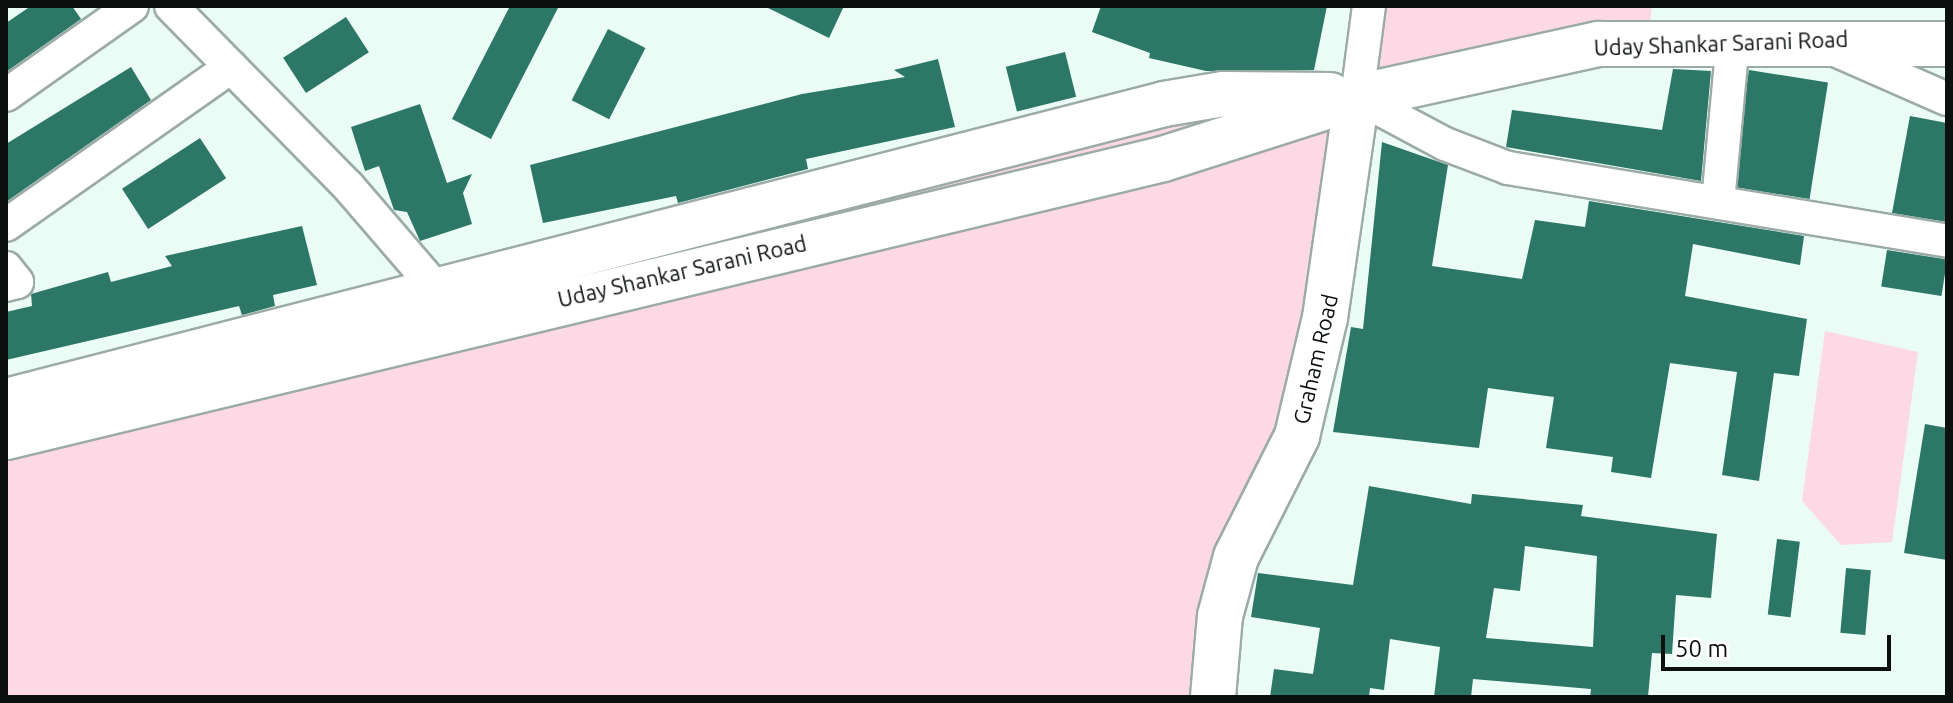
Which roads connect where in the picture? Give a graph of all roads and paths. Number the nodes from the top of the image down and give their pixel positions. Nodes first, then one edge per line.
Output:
1 (132, 6) edge
2 (171, 6) edge
3 (1369, 6) edge
4 (1812, 40) junction
5 (1733, 41) junction
6 (1947, 44) edge
7 (231, 67) junction
8 (6, 95) edge
9 (1357, 97) junction
10 (1947, 99) edge
11 (1718, 202) junction
12 (6, 225) edge
13 (1947, 241) edge
14 (6, 268) edge
15 (6, 285) edge
16 (443, 306) junction
17 (6, 401) edge
18 (6, 437) edge
19 (1213, 697) edge

1 - 8 street
2 - 7 street
3 - 9 street, Graham Road
4 - 5 street, Uday Shankar Sarani Road
4 - 6 street, Uday Shankar Sarani Road
4 - 10 street
5 - 9 street, Uday Shankar Sarani Road
5 - 11 street
7 - 12 street
7 - 16 street
9 - 11 street
9 - 16 street, Uday Shankar Sarani Road
9 - 19 street, Graham Road
11 - 13 street
14 - 15 street
16 - 17 street, Uday Shankar Sarani Road
16 - 18 street, Uday Shankar Sarani Road

